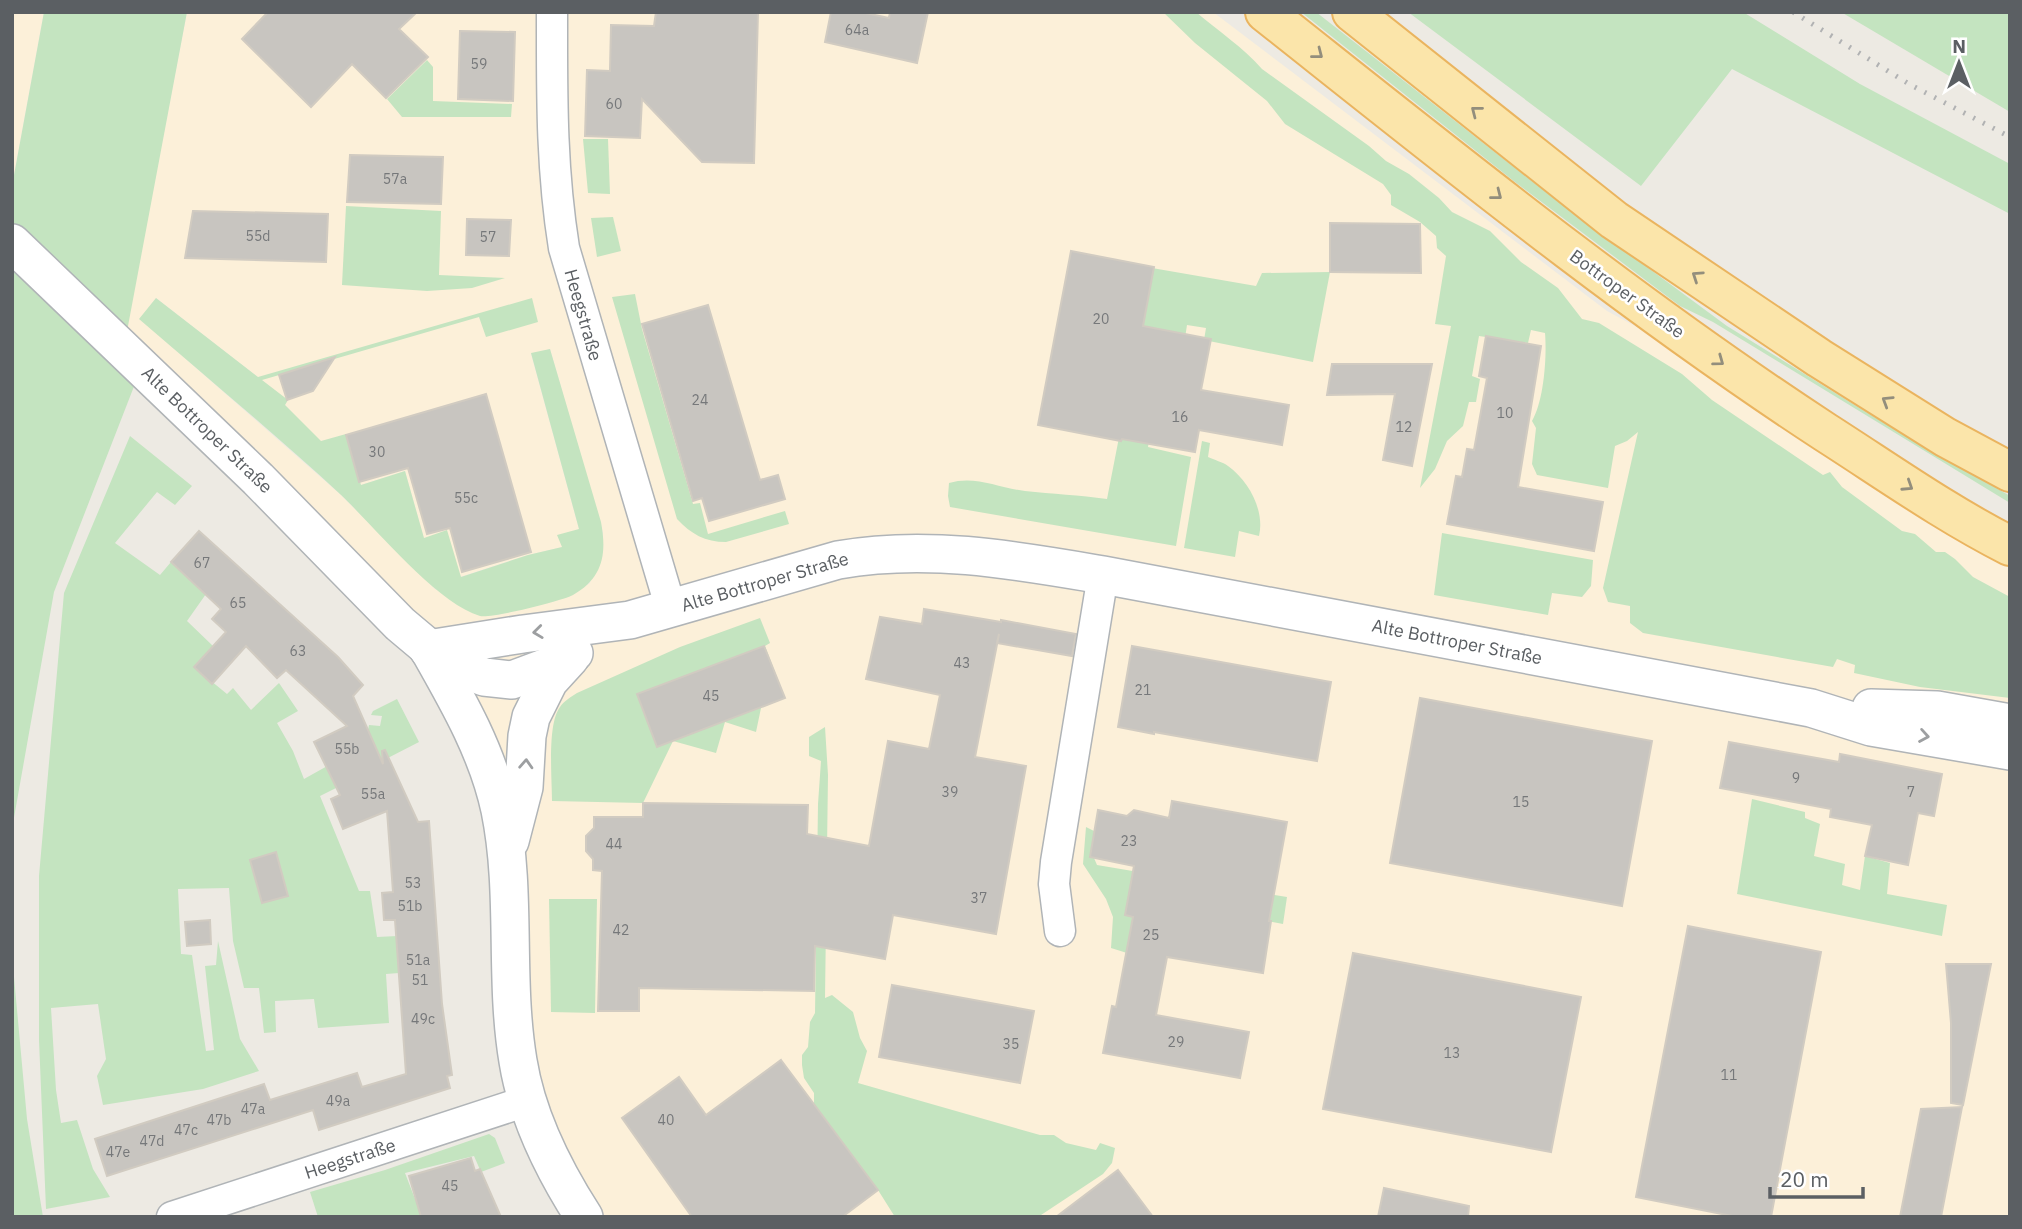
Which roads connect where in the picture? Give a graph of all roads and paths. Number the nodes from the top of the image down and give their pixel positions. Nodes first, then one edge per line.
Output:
1 (552, 12) edge
2 (1265, 12) edge
3 (1352, 12) edge
4 (12, 243) edge
5 (2010, 472) edge
6 (2010, 546) edge
7 (1103, 575) junction
8 (671, 609) junction
9 (630, 620) junction
10 (428, 649) junction
11 (574, 653) junction
12 (1811, 708) junction
13 (2010, 723) edge
14 (2010, 751) edge
15 (506, 854) junction
16 (1060, 931) dead end
17 (527, 1101) junction
18 (172, 1217) edge
19 (584, 1217) edge

1 - 8 street, Heegstraße
2 -> 6 main road, Bottroper Straße
5 -> 3 main road
4 - 10 street, Alte Bottroper Straße
7 - 8 street, Alte Bottroper Straße
7 - 12 street, Alte Bottroper Straße
7 - 16 street
8 - 9 street, Alte Bottroper Straße
9 -> 10 street, Alte Bottroper Straße
9 - 11 street
10 - 11 street, Alte Bottroper Straße
10 - 15 street
15 -> 11 street
12 - 13 street, Alte Bottroper Straße
12 -> 14 street, Alte Bottroper Straße
15 - 17 street
17 - 18 street, Heegstraße
17 - 19 street

